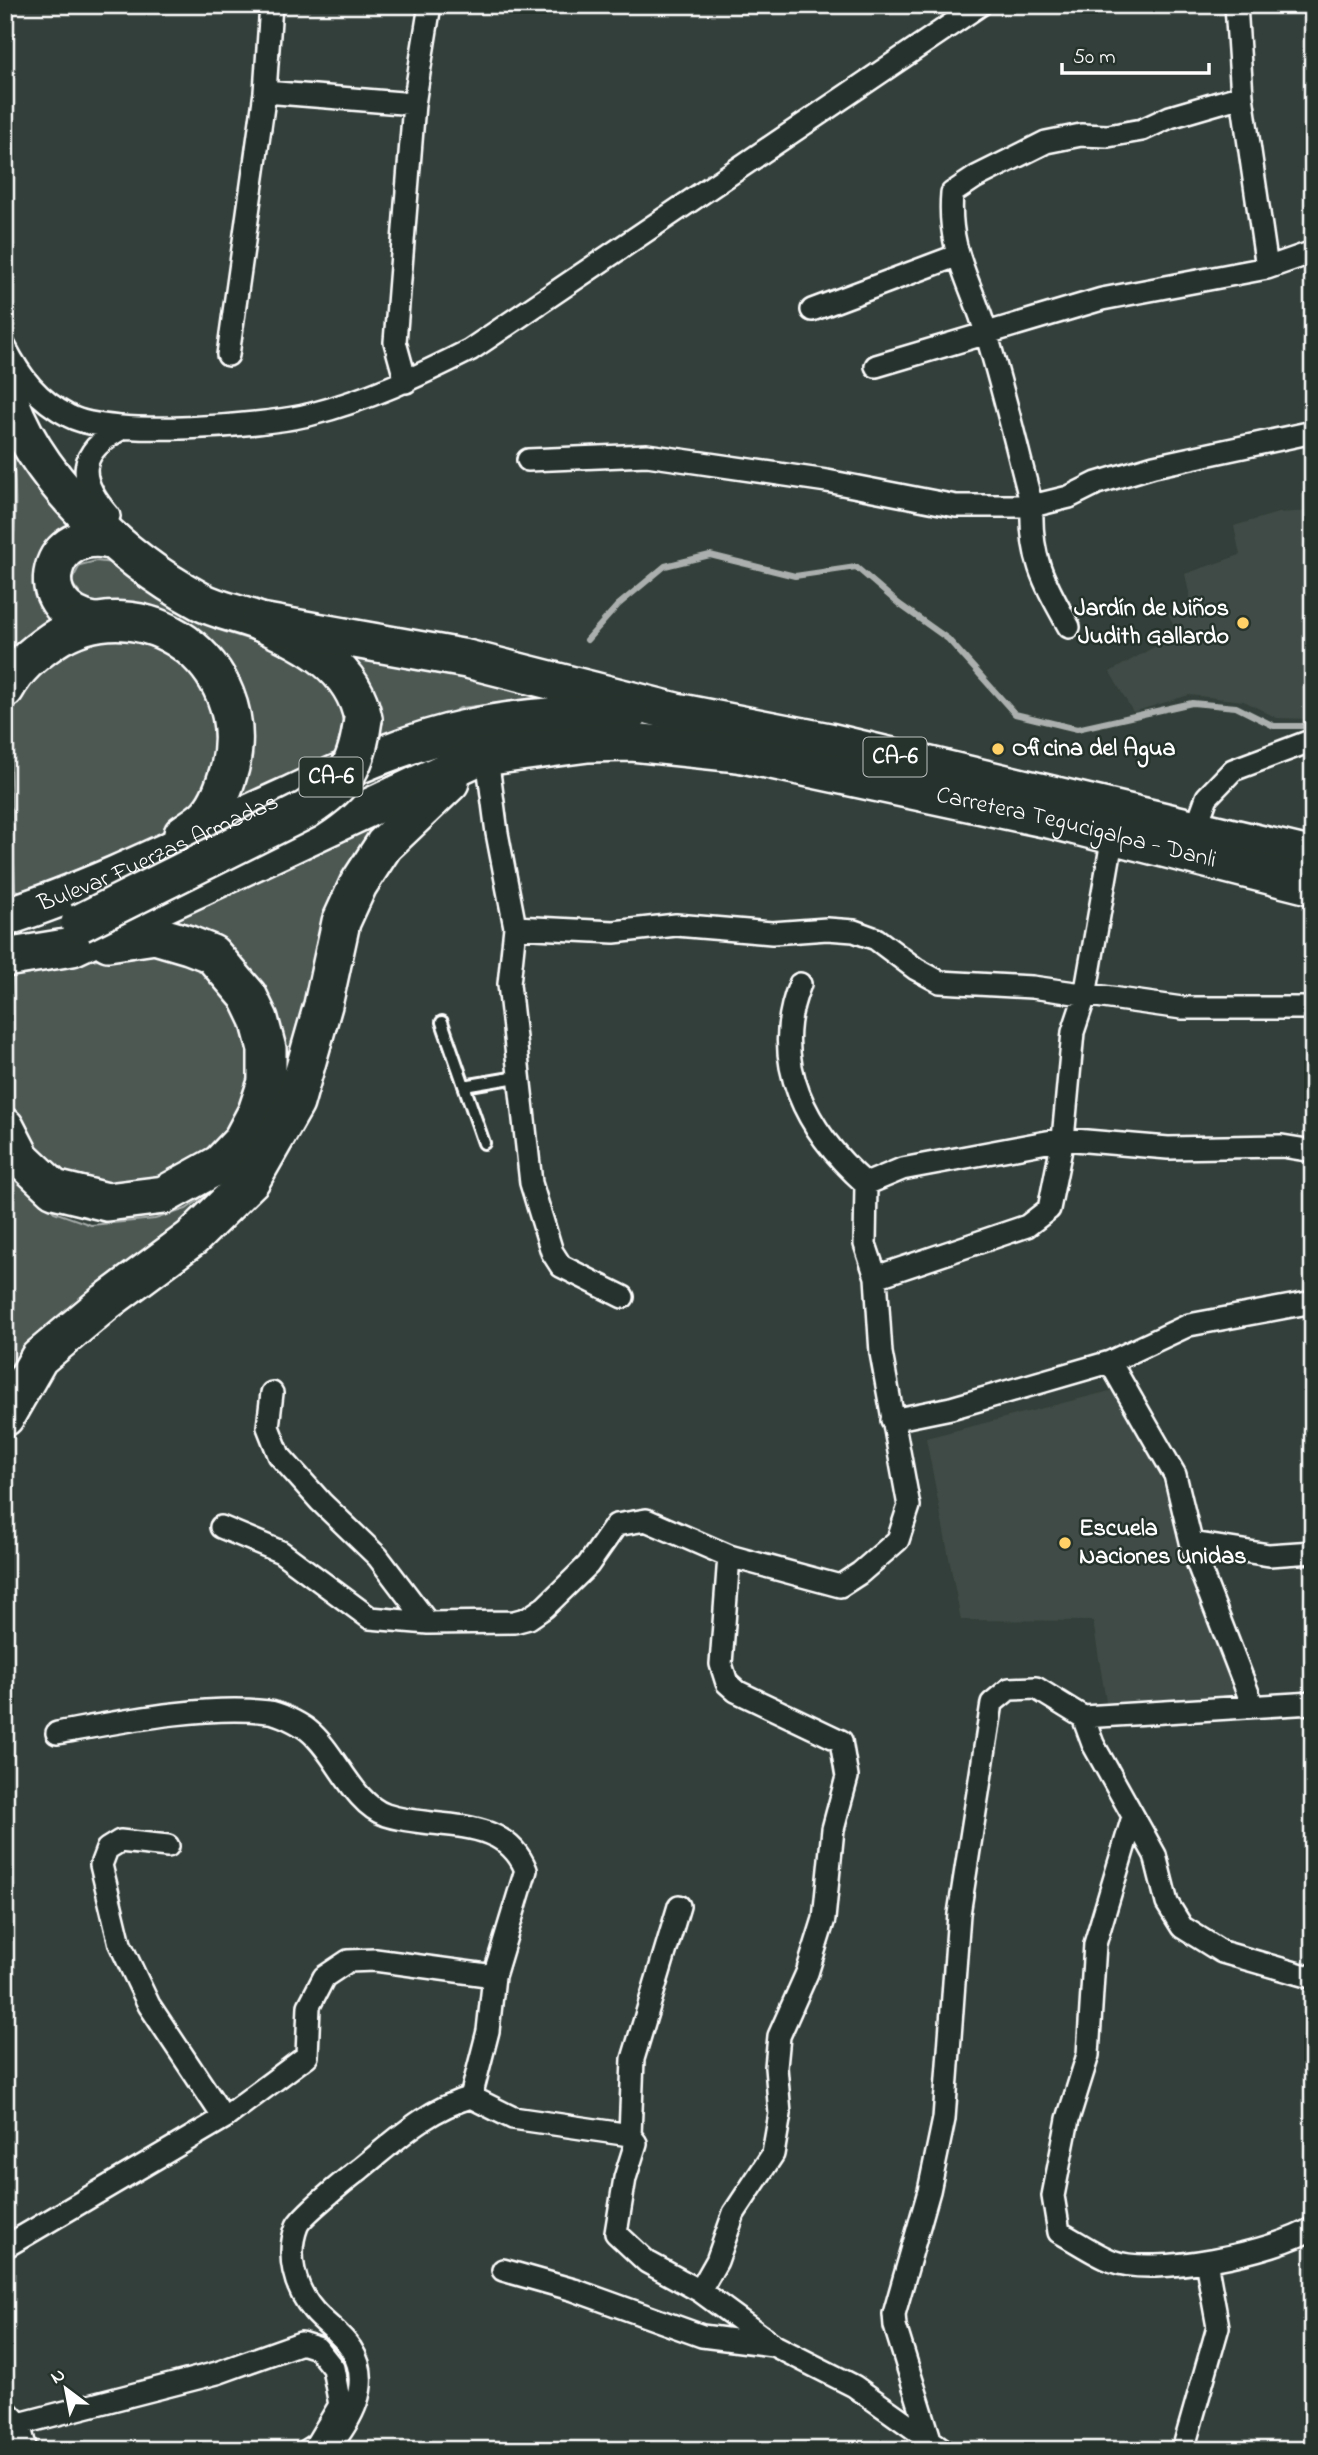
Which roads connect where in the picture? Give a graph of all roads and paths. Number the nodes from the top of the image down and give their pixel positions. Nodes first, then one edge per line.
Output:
1 (271, 5) edge
2 (430, 5) edge
3 (980, 5) edge
4 (1237, 5) edge
5 (265, 92) junction
6 (1242, 96) junction
7 (414, 104) junction
8 (1313, 252) edge
9 (956, 256) junction
10 (1268, 268) junction
11 (812, 310) dead end
12 (986, 332) junction
13 (5, 347) edge
14 (228, 355) dead end
15 (876, 366) dead end
16 (406, 382) junction
17 (5, 386) edge
18 (123, 428) junction
19 (1313, 432) edge
20 (528, 460) dead end
21 (1032, 506) junction
22 (114, 541) junction
23 (158, 573) junction
24 (94, 622) junction
25 (260, 622) junction
26 (1069, 627) dead end
27 (5, 689) edge
28 (676, 712) junction
29 (1313, 740) edge
30 (588, 743) joint
31 (481, 758) junction
32 (1196, 827) junction
33 (1113, 835) junction
34 (1313, 857) edge
35 (151, 859) junction
36 (1313, 886) edge
37 (5, 917) edge
38 (515, 927) junction
39 (76, 935) junction
40 (6, 958) edge
41 (800, 984) dead end
42 (1085, 996) junction
43 (1313, 1008) edge
44 (442, 1022) dead end
45 (517, 1077) junction
46 (464, 1086) junction
47 (5, 1127) edge
48 (1063, 1139) junction
49 (484, 1143) dead end
50 (1313, 1151) edge
51 (866, 1184) junction
52 (876, 1277) junction
53 (623, 1297) dead end
54 (1313, 1302) edge
55 (1110, 1362) junction
56 (272, 1393) dead end
57 (5, 1417) edge
58 (892, 1420) junction
59 (221, 1527) dead end
60 (1192, 1543) junction
61 (1313, 1552) edge
62 (729, 1556) junction
63 (428, 1623) junction
64 (1313, 1703) edge
65 (1253, 1706) junction
66 (1083, 1717) junction
67 (57, 1734) dead end
68 (1133, 1817) junction
69 (168, 1846) dead end
70 (679, 1906) dead end
71 (494, 1976) junction
72 (1313, 1978) edge
73 (471, 2097) junction
74 (224, 2118) junction
75 (630, 2135) junction
76 (1313, 2228) edge
77 (5, 2247) edge
78 (1206, 2261) junction
79 (503, 2270) dead end
80 (700, 2291) junction
81 (775, 2346) junction
82 (12, 2417) edge
83 (937, 2445) edge
84 (26, 2450) edge
85 (308, 2450) edge
86 (327, 2450) edge
87 (1183, 2450) edge

1 - 5 street
2 - 7 street
3 - 16 street
4 - 6 street
5 - 7 street
5 - 14 street
6 - 9 street
6 - 10 street
7 - 16 street
8 - 10 street
9 - 11 street
9 - 12 street
10 - 12 street
12 - 15 street
12 - 21 street
13 - 18 street
16 - 18 street
17 - 22 highway
18 - 23 street
19 - 21 street
20 - 21 street
21 - 26 street
22 - 23 highway
22 - 24 highway
23 - 25 highway
24 - 27 highway
24 - 35 highway
25 - 28 highway
25 - 39 highway, bridge
28 - 32 highway, Carretera Tegucigalpa - Danli / CA-6
28 - 35 highway, Bulevar Fuerzas Armadas / CA-6
29 - 32 street
30 - 31 highway, Bulevar Fuerzas Armadas / CA-6
30 - 33 highway, Carretera Tegucigalpa - Danli / CA-6
31 - 38 street
31 - 39 highway, Bulevar Fuerzas Armadas / CA-6
31 - 57 highway
32 - 34 highway, Carretera Tegucigalpa - Danli / CA-6
33 - 36 highway, Carretera Tegucigalpa - Danli / CA-6
33 - 42 street
35 - 37 highway, Bulevar Fuerzas Armadas / CA-6
38 - 42 street
38 - 45 street
39 - 40 highway
39 - 47 highway
41 - 51 street
42 - 43 street
42 - 48 street
44 - 46 lane
45 - 46 lane
45 - 53 street
46 - 49 lane
48 - 50 street
48 - 51 street
48 - 52 street
51 - 52 street
52 - 58 street
54 - 55 street
55 - 58 street
55 - 60 street
56 - 63 street
58 - 62 street
59 - 63 street
60 - 61 street
60 - 65 street
62 - 63 street
62 - 80 street
64 - 65 street
65 - 66 street
66 - 68 street
66 - 83 street
67 - 71 street
68 - 72 street
68 - 78 street
69 - 74 street
70 - 75 street
71 - 73 street
71 - 74 street
73 - 75 street
73 - 86 street
74 - 77 street
75 - 80 street
76 - 78 street
78 - 87 street
79 - 81 street
80 - 81 street
81 - 83 street
82 - 84 street
82 - 85 street

